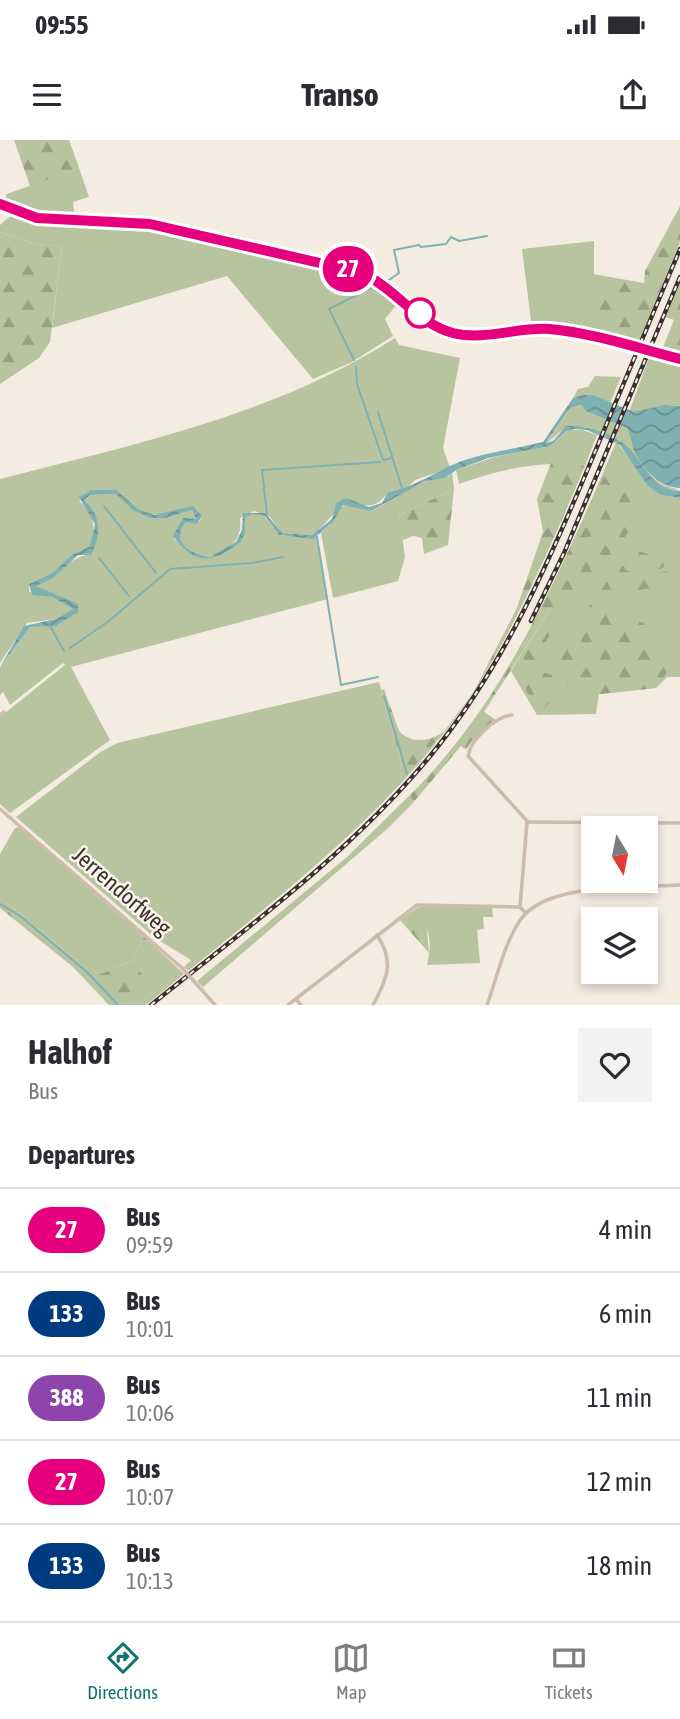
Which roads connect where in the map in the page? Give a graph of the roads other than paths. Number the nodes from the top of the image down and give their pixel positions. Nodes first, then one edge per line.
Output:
1 (0, 204) edge
2 (680, 359) edge
3 (512, 715) dead end
4 (0, 809) edge
5 (528, 822) junction
6 (680, 823) edge
7 (680, 885) edge
8 (520, 907) junction
9 (526, 913) junction
10 (377, 934) junction
11 (296, 999) junction
12 (215, 1005) edge
13 (288, 1005) edge
14 (301, 1005) edge
15 (373, 1005) edge
16 (488, 1005) edge

1 - 2 main road
3 - 5 street
4 - 12 street, Jerrendorfweg, bridge
5 - 6 street
5 - 8 street
7 - 9 street
8 - 9 street
8 - 10 street
9 - 16 street
10 - 11 street
10 - 15 street
11 - 13 street
11 - 14 street

